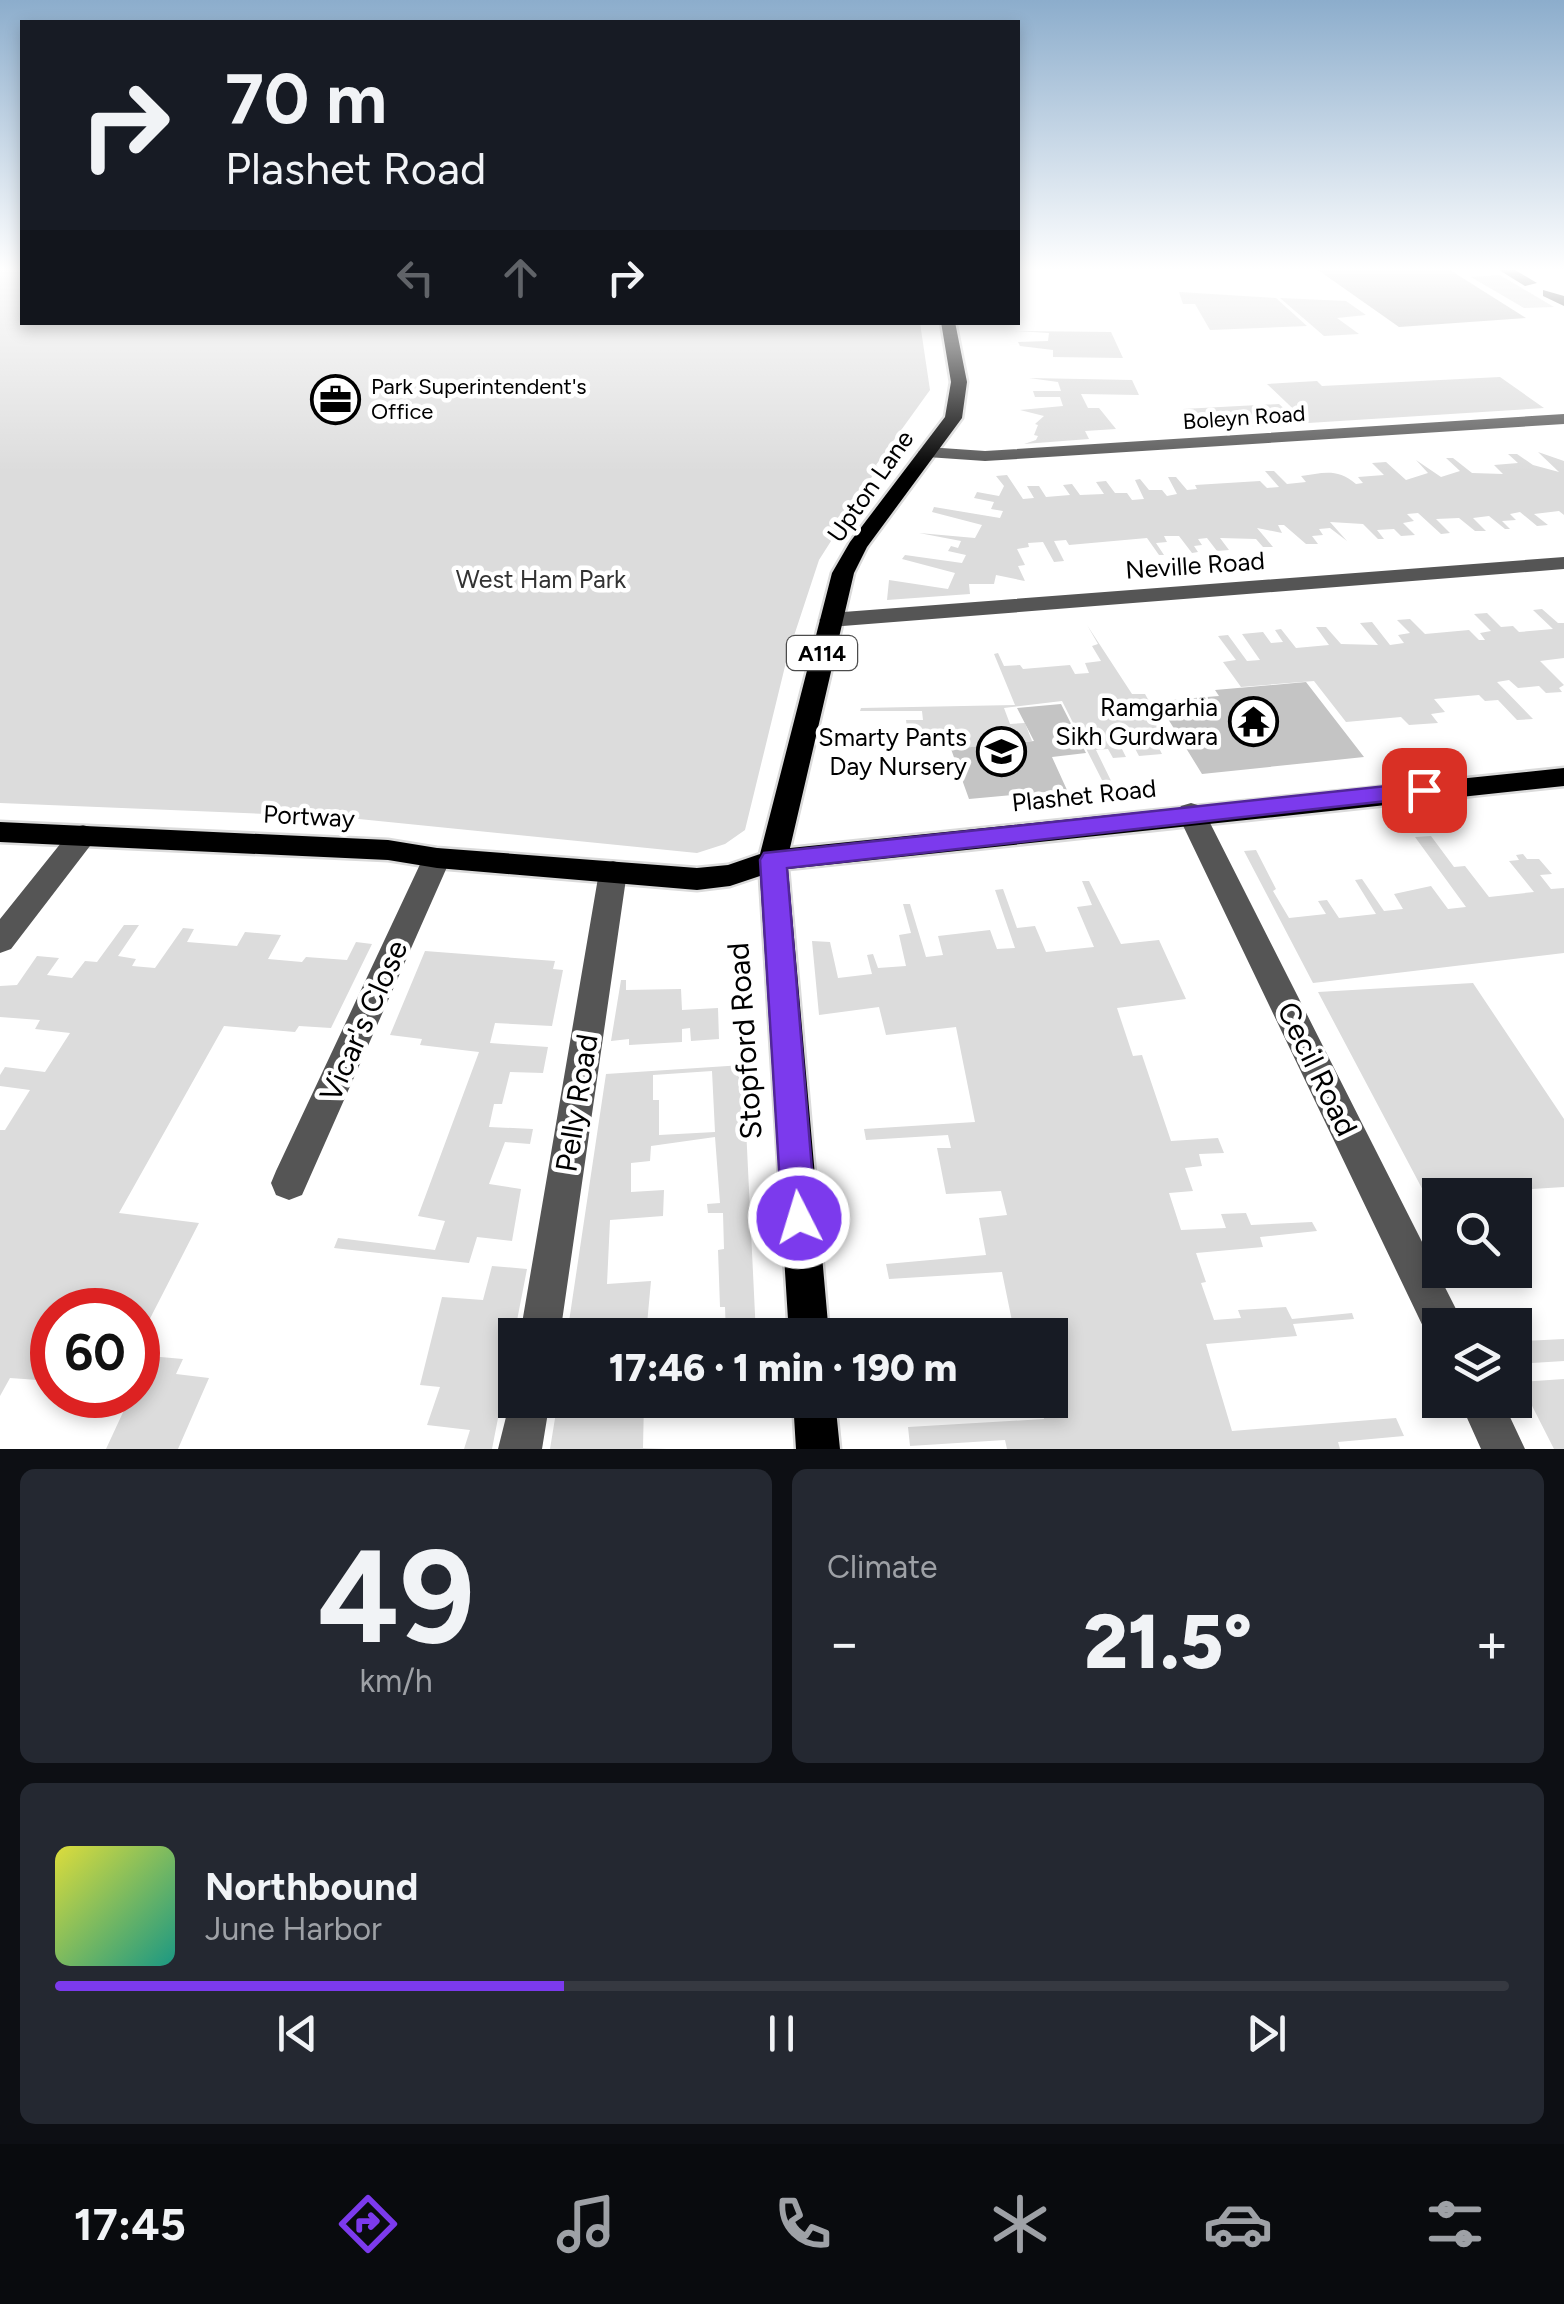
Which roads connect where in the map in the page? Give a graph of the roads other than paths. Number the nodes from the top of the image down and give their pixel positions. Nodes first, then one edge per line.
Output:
1 (950, 338) edge
2 (1564, 418) edge
3 (927, 452) junction
4 (1564, 564) edge
5 (830, 620) junction
6 (1564, 776) edge
7 (1191, 813) junction
8 (0, 832) edge
9 (83, 835) junction
10 (437, 858) junction
11 (773, 860) junction
12 (613, 872) junction
13 (0, 941) edge
14 (289, 1183) dead end
15 (1436, 1308) edge
16 (543, 1318) edge
17 (807, 1318) edge
18 (526, 1418) edge
19 (815, 1418) edge
20 (1488, 1418) edge
21 (520, 1449) edge
22 (818, 1449) edge
23 (1503, 1449) edge

1 - 3 main road, Upton Lane / A114
2 - 3 street, Boleyn Road
3 - 5 main road, Upton Lane / A114
4 - 5 street, Neville Road
5 - 11 main road, Upton Lane / A114
6 - 7 main road, Plashet Road
7 - 11 main road, Plashet Road
7 - 15 street, Cecil Road
8 - 9 main road, Portway
9 - 10 main road, Portway
9 - 13 street
10 - 12 main road, Portway
10 - 14 street, Vicar's Close
11 - 12 main road, Plashet Road
11 - 17 main road, Stopford Road / A114
12 - 16 street, Pelly Road
18 - 21 street
19 - 22 main road
20 - 23 street

